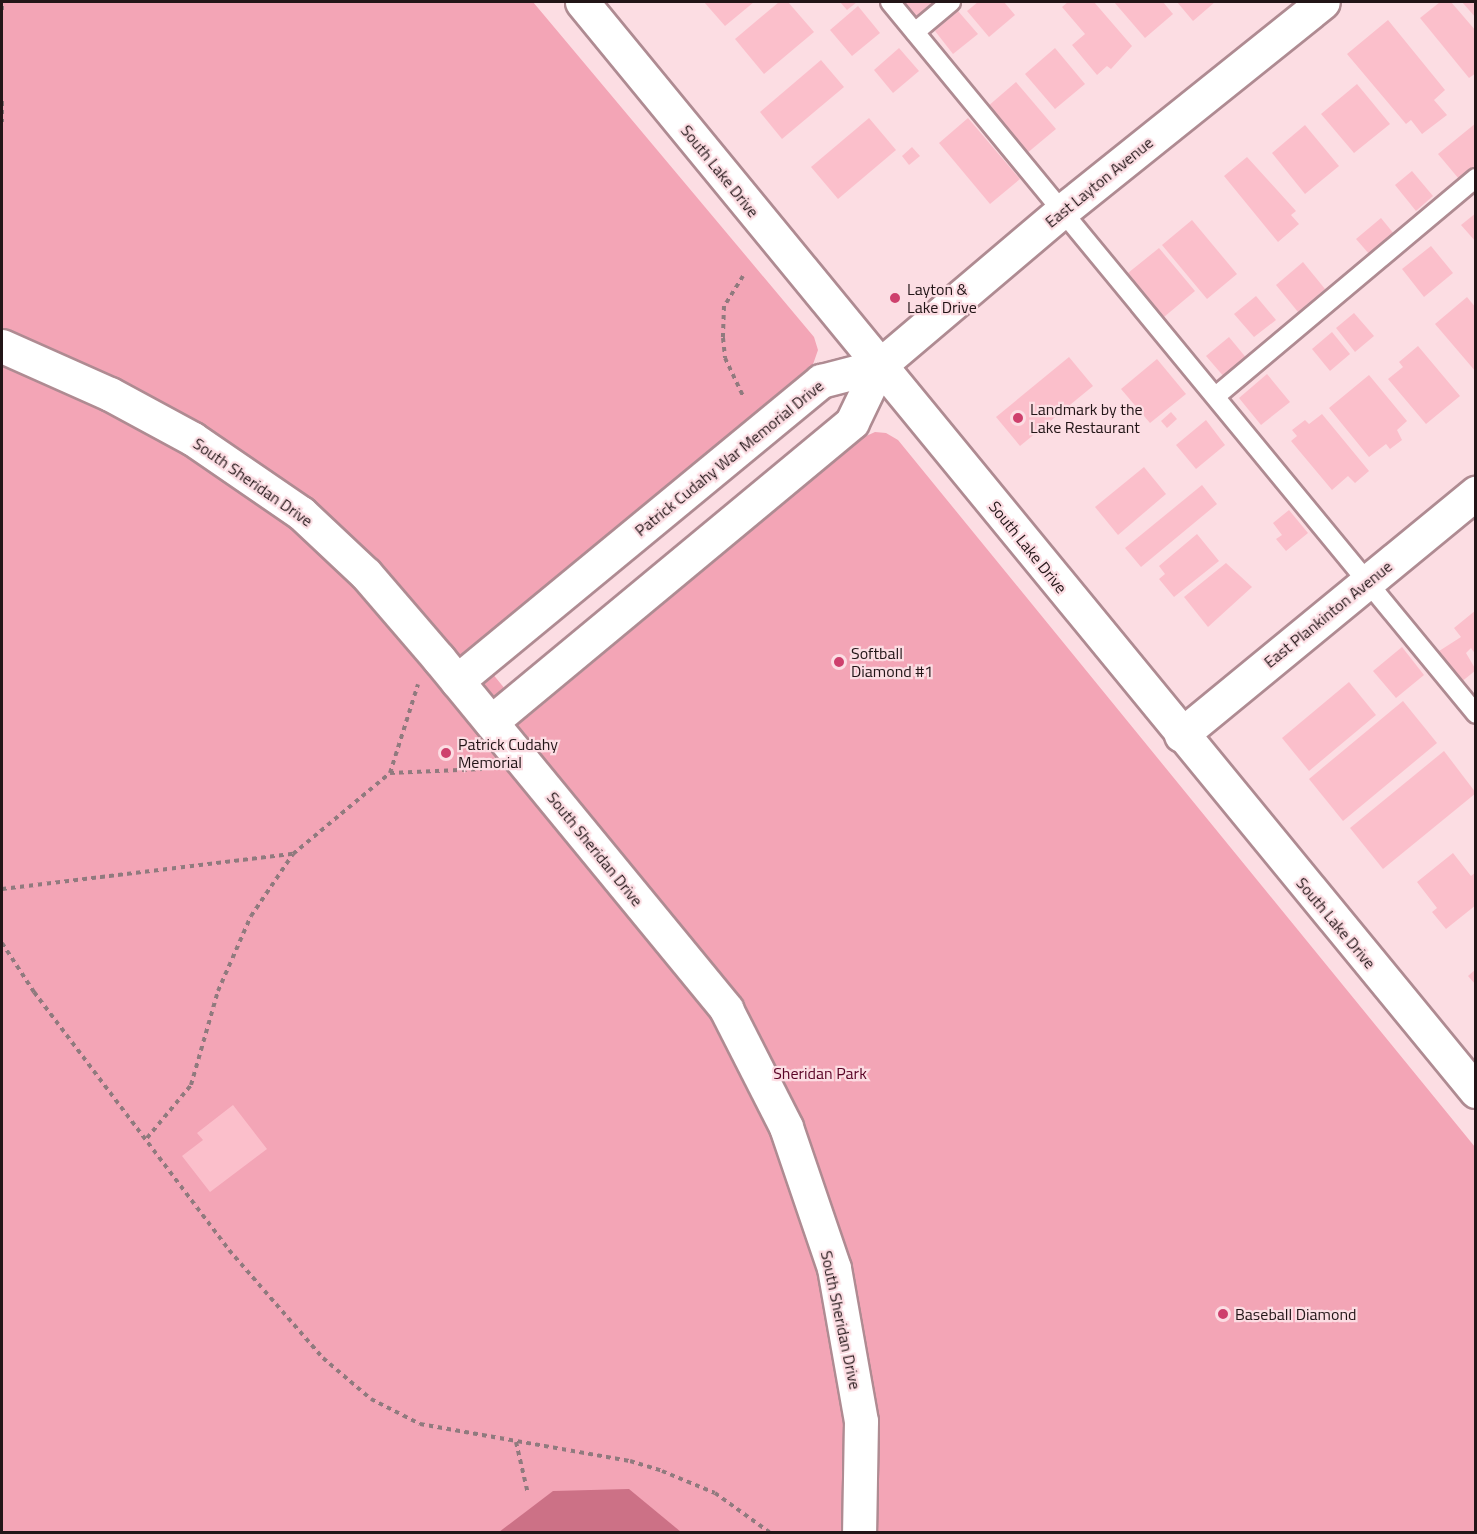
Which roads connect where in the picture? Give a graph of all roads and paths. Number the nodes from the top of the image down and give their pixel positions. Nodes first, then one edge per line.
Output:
1 (2, 2) edge
2 (582, 2) edge
3 (890, 2) edge
4 (951, 2) edge
5 (1323, 2) edge
6 (2, 10) edge
7 (915, 32) junction
8 (2, 101) edge
9 (2, 122) edge
10 (1476, 178) edge
11 (1062, 211) junction
12 (743, 276) dead end
13 (2, 346) edge
14 (879, 366) junction
15 (1215, 396) junction
16 (744, 398) dead end
17 (1476, 493) edge
18 (1367, 582) junction
19 (457, 681) junction
20 (418, 684) dead end
21 (1476, 714) edge
22 (491, 722) junction
23 (1181, 735) junction
24 (482, 769) dead end
25 (390, 772) junction
26 (293, 854) junction
27 (2, 890) edge
28 (2, 943) edge
29 (1476, 1091) edge
30 (147, 1138) junction
31 (516, 1442) junction
32 (528, 1494) dead end
33 (769, 1533) edge
34 (859, 1533) edge

1 - 6 path
2 - 14 street, South Lake Drive
3 - 7 lane
4 - 7 lane
5 - 11 street, East Layton Avenue
7 - 11 lane
8 - 9 path
10 - 15 lane
11 - 14 street, East Layton Avenue
11 - 15 lane
12 - 16 path
13 - 19 street, South Sheridan Drive
14 - 19 street, Patrick Cudahy War Memorial Drive
14 - 22 street
14 - 23 street, South Lake Drive
15 - 18 lane
17 - 18 street, East Plankinton Avenue
18 - 21 lane
18 - 23 street, East Plankinton Avenue
19 - 22 street, South Sheridan Drive
20 - 25 path
22 - 34 street, South Sheridan Drive
23 - 29 street, South Lake Drive
24 - 25 path
25 - 26 path
26 - 27 path
26 - 30 path
28 - 30 path
30 - 31 path
31 - 32 path
31 - 33 path

